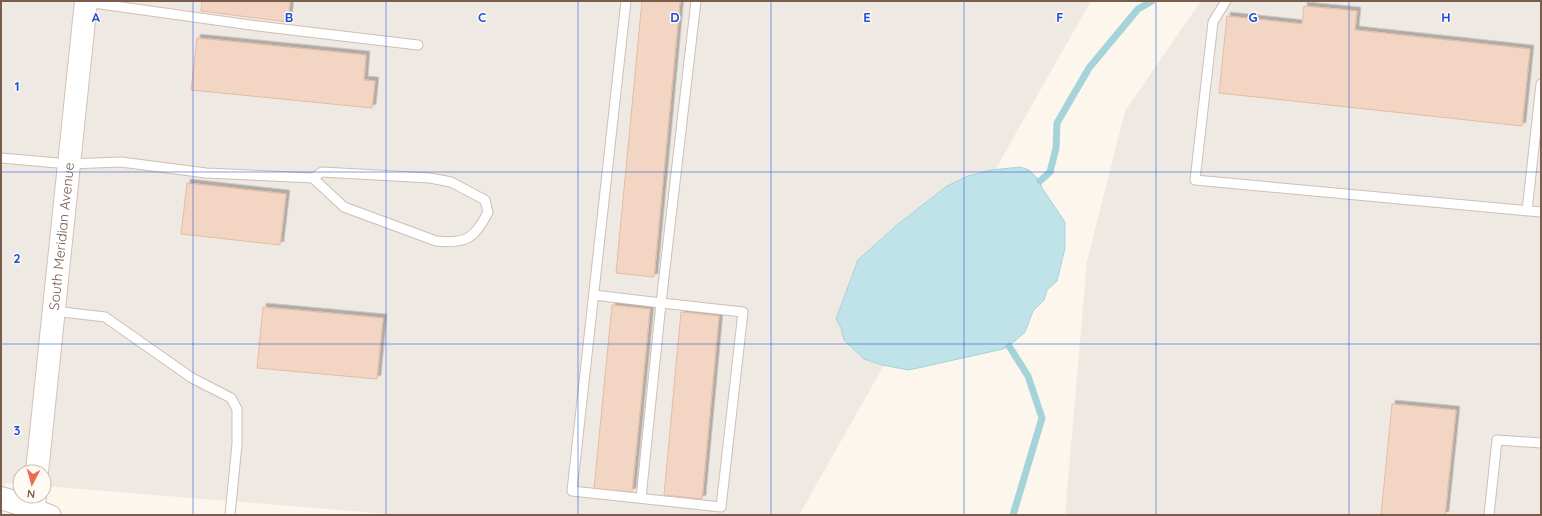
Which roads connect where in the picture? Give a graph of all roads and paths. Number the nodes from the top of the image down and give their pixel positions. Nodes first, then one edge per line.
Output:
1 (626, 1) edge
2 (696, 1) edge
3 (1226, 1) edge
4 (86, 2) edge
5 (418, 45) dead end
6 (1541, 84) edge
7 (1, 158) edge
8 (69, 164) junction
9 (313, 178) junction
10 (1527, 211) junction
11 (1541, 212) edge
12 (594, 295) junction
13 (661, 303) junction
14 (54, 311) junction
15 (1541, 444) edge
16 (38, 464) edge
17 (1, 498) edge
18 (641, 498) junction
19 (38, 509) edge
20 (230, 515) edge
21 (1489, 515) edge

1 - 12 lane
2 - 13 lane
3 - 10 lane
4 - 5 lane
4 - 8 main road, South Meridian Avenue
6 - 10 lane
7 - 8 lane
8 - 9 lane
8 - 14 main road, South Meridian Avenue
9 - 9 lane
10 - 11 lane
12 - 13 lane
12 - 18 lane
13 - 18 lane
13 - 18 lane
14 - 16 main road, South Meridian Avenue
14 - 20 lane
15 - 21 lane
17 - 19 main road

